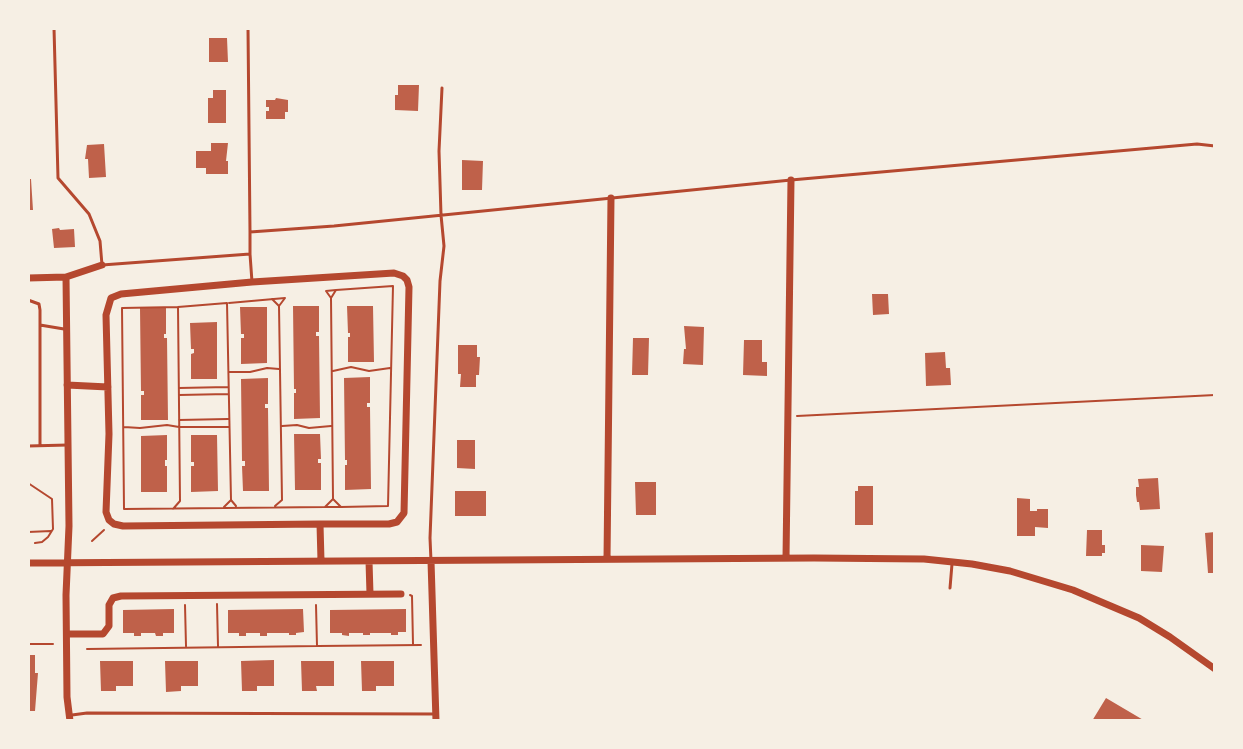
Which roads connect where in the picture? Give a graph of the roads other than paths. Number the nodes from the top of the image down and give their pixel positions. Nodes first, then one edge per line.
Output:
1 (54, 28) edge
2 (248, 28) edge
3 (442, 88) dead end
4 (1215, 146) edge
5 (791, 180) junction
6 (611, 198) junction
7 (441, 215) junction
8 (250, 232) junction
9 (250, 254) junction
10 (102, 265) junction
11 (66, 277) junction
12 (28, 278) edge
13 (252, 282) junction
14 (28, 300) edge
15 (40, 325) junction
16 (67, 329) junction
17 (67, 385) junction
18 (108, 387) junction
19 (40, 445) junction
20 (68, 445) junction
21 (28, 446) edge
22 (320, 524) junction
23 (786, 558) junction
24 (607, 559) junction
25 (321, 561) junction
26 (369, 561) junction
27 (431, 561) junction
28 (952, 561) junction
29 (28, 563) edge
30 (68, 563) junction
31 (950, 588) dead end
32 (370, 594) junction
33 (401, 594) road end
34 (67, 634) junction
35 (1215, 669) edge
36 (436, 717) edge
37 (69, 718) edge

1 - 10 lane
2 - 8 lane
3 - 7 lane
4 - 5 lane
5 - 6 lane
5 - 23 street
6 - 7 lane
6 - 24 street
7 - 8 lane
7 - 27 lane
8 - 9 lane
9 - 10 lane
9 - 13 lane
10 - 11 street
11 - 12 street
11 - 16 street
13 - 18 street
13 - 22 street
14 - 15 lane
15 - 16 lane
15 - 19 lane
16 - 17 street
17 - 18 street
17 - 20 street
18 - 22 street
19 - 20 lane
19 - 21 lane
20 - 30 street
22 - 25 street
23 - 24 street
23 - 28 street
24 - 27 street
25 - 26 street
25 - 30 street
26 - 27 street
26 - 32 street
27 - 36 street
28 - 31 lane
28 - 35 street
29 - 30 street
30 - 34 street
32 - 33 street
32 - 34 street
34 - 37 street
36 - 37 lane

